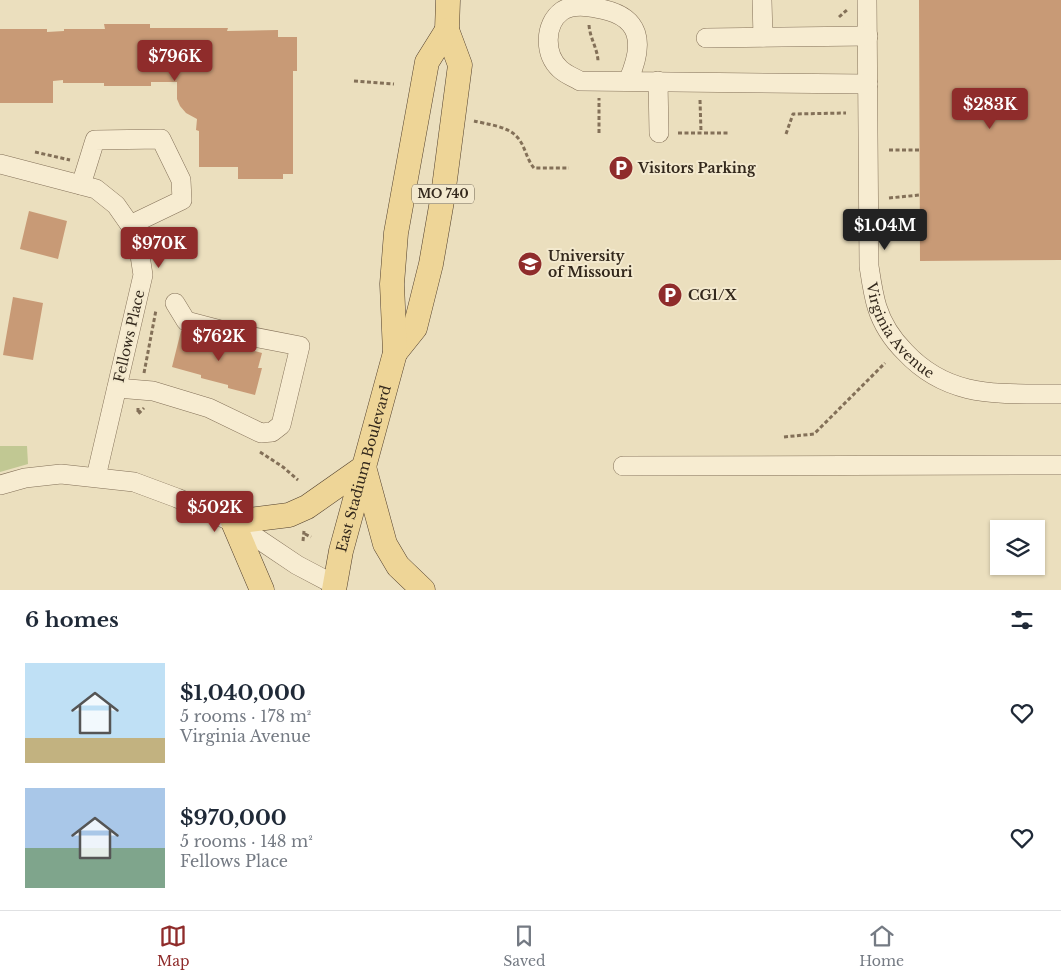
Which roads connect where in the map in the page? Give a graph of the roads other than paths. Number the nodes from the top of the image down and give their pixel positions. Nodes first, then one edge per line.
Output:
1 (448, 0) edge
2 (762, 0) edge
3 (868, 0) edge
4 (447, 30) junction
5 (868, 36) junction
6 (706, 38) dead end
7 (762, 38) junction
8 (628, 81) junction
9 (658, 81) junction
10 (868, 84) junction
11 (668, 133) road end
12 (0, 164) edge
13 (82, 185) junction
14 (130, 224) junction
15 (175, 303) dead end
16 (396, 353) junction
17 (117, 388) junction
18 (1061, 394) edge
19 (1061, 465) edge
20 (623, 466) dead end
21 (364, 467) junction
22 (96, 477) junction
23 (0, 485) edge
24 (232, 522) junction
25 (336, 589) edge
26 (262, 590) edge
27 (423, 590) edge

1 - 4 main road, East Stadium Boulevard / MO 740
2 - 7 street
3 - 5 street, Virginia Avenue
4 - 16 main road, East Stadium Boulevard / MO 740
4 - 16 main road, East Stadium Boulevard / MO 740
5 - 7 street
5 - 10 street, Virginia Avenue
6 - 7 street
8 - 8 street
8 - 9 street
9 - 10 street
9 - 11 street
10 - 18 street, Virginia Avenue
12 - 13 street, Fellows Place
13 - 14 street, Fellows Place
13 - 14 street
14 - 17 street, Fellows Place
15 - 17 street
16 - 21 main road, East Stadium Boulevard / MO 740
17 - 22 street, Fellows Place
19 - 20 street
21 - 24 main road
21 - 25 main road, East Stadium Boulevard / MO 740
21 - 27 main road
22 - 23 street
22 - 24 street
24 - 25 street
24 - 26 main road

